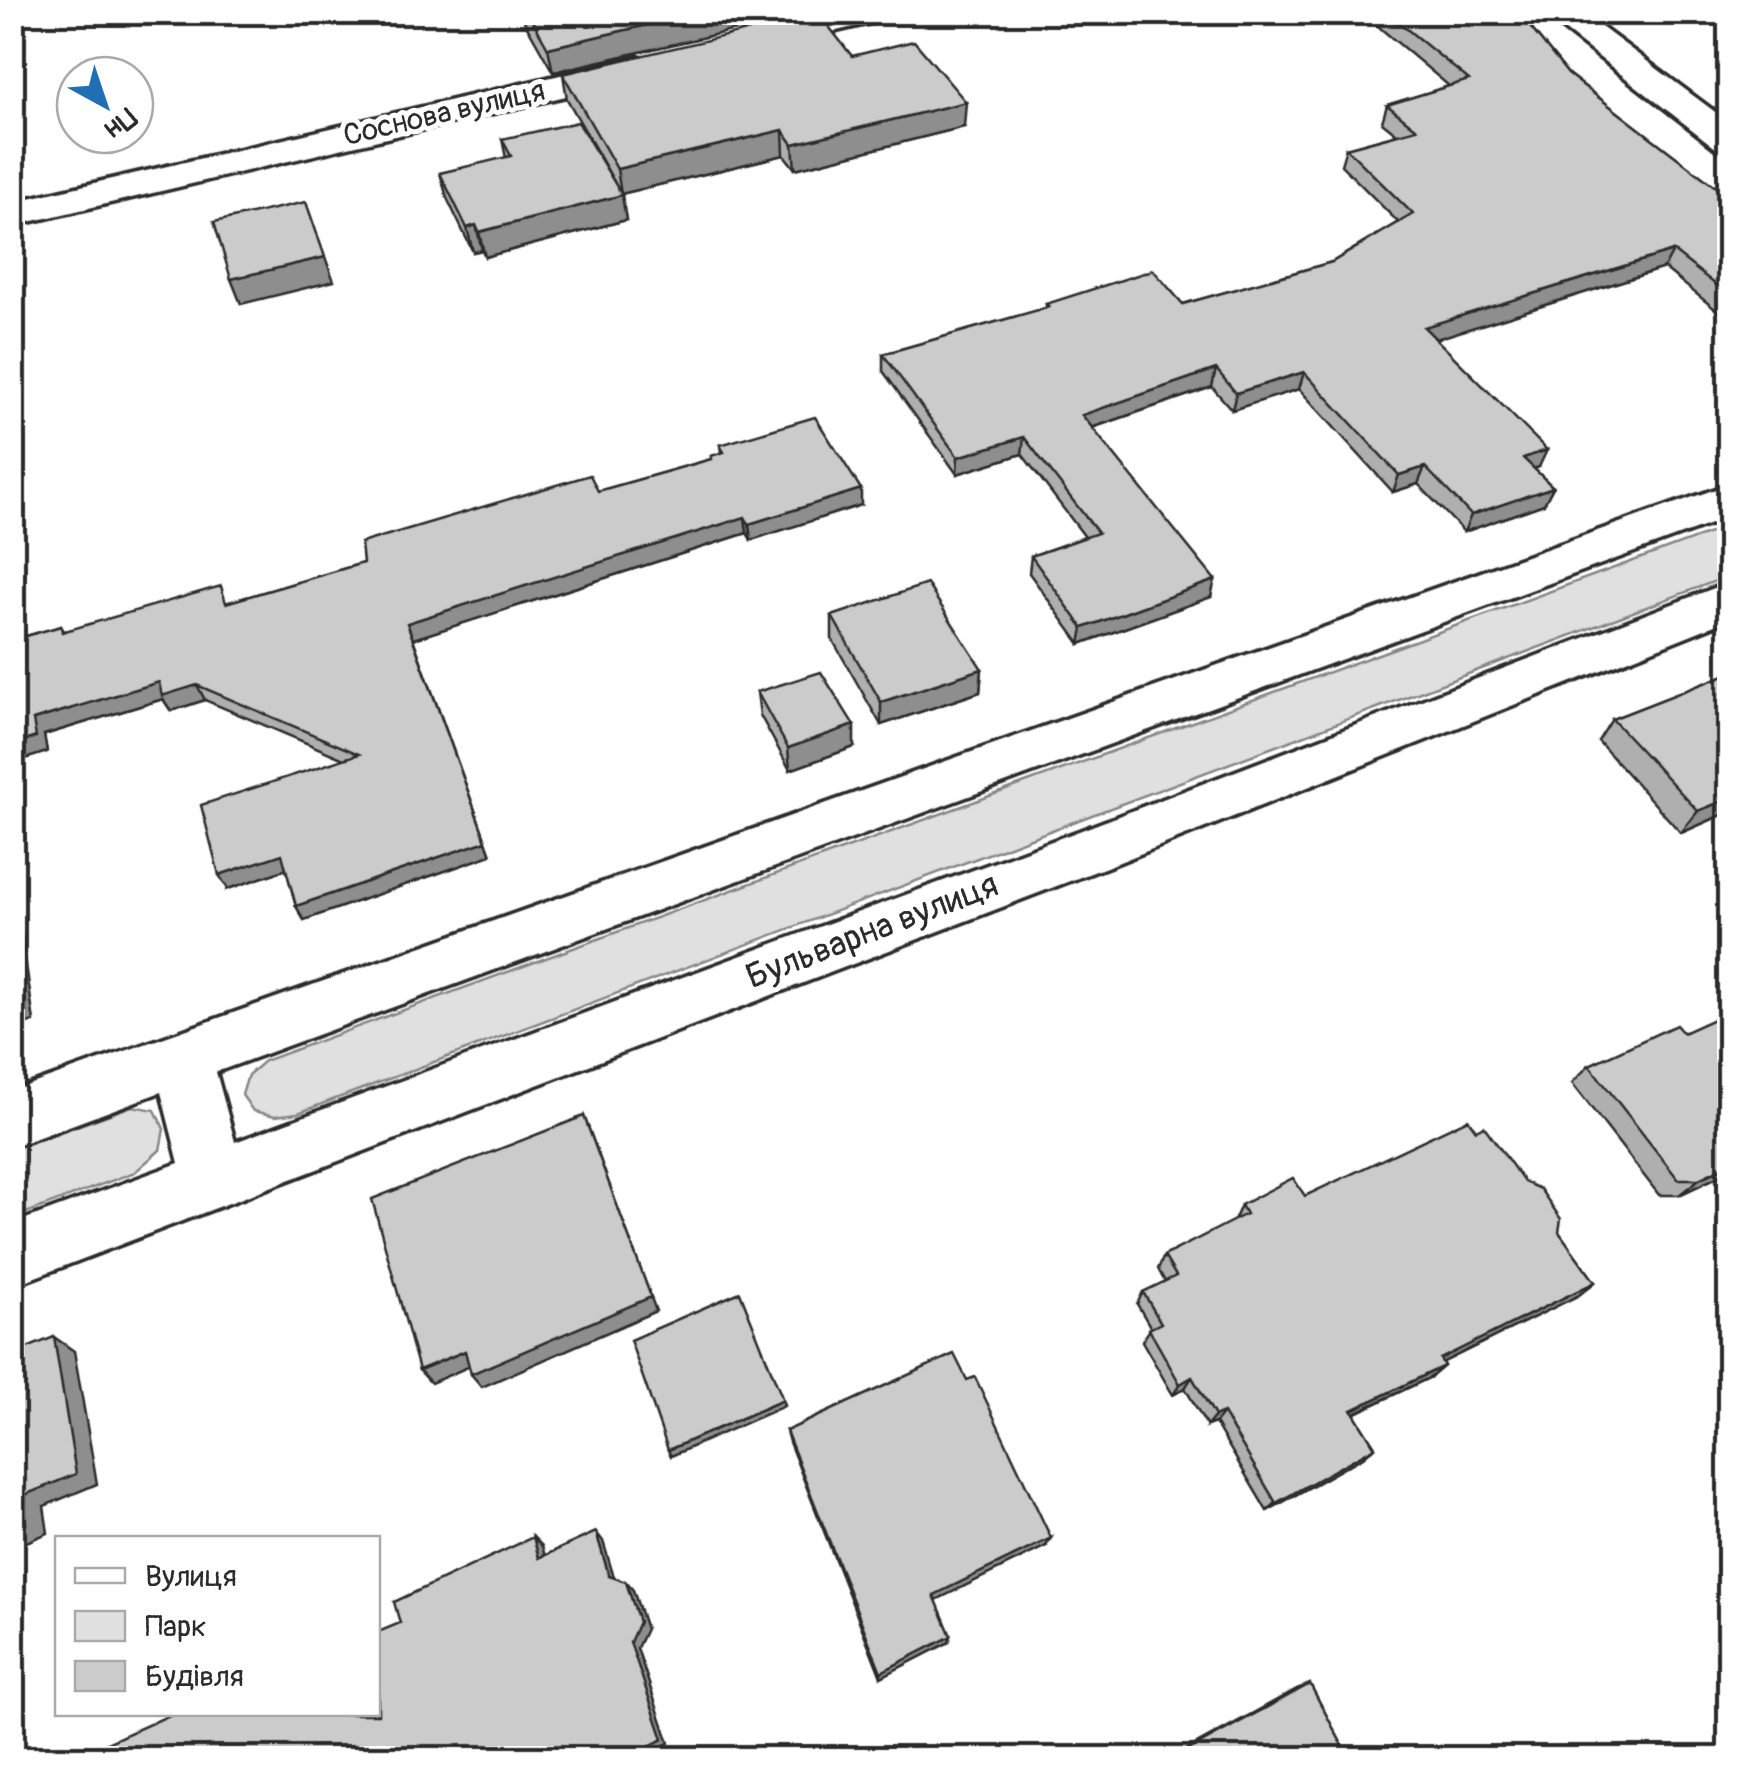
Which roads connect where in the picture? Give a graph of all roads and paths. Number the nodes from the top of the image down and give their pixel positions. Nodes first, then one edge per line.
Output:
1 (875, 12) edge
2 (1558, 12) edge
3 (722, 48) edge
4 (664, 62) edge
5 (1730, 142) edge
6 (12, 214) edge
7 (1730, 500) edge
8 (1730, 600) edge
9 (182, 1058) junction
10 (12, 1118) edge
11 (214, 1179) junction
12 (12, 1255) edge

1 - 3 street
2 - 5 street
4 - 6 street, Соснова вулиця
7 - 9 street
8 - 11 street, Бульварна вулиця
9 - 10 street
9 - 11 street
11 - 12 street, Бульварна вулиця

